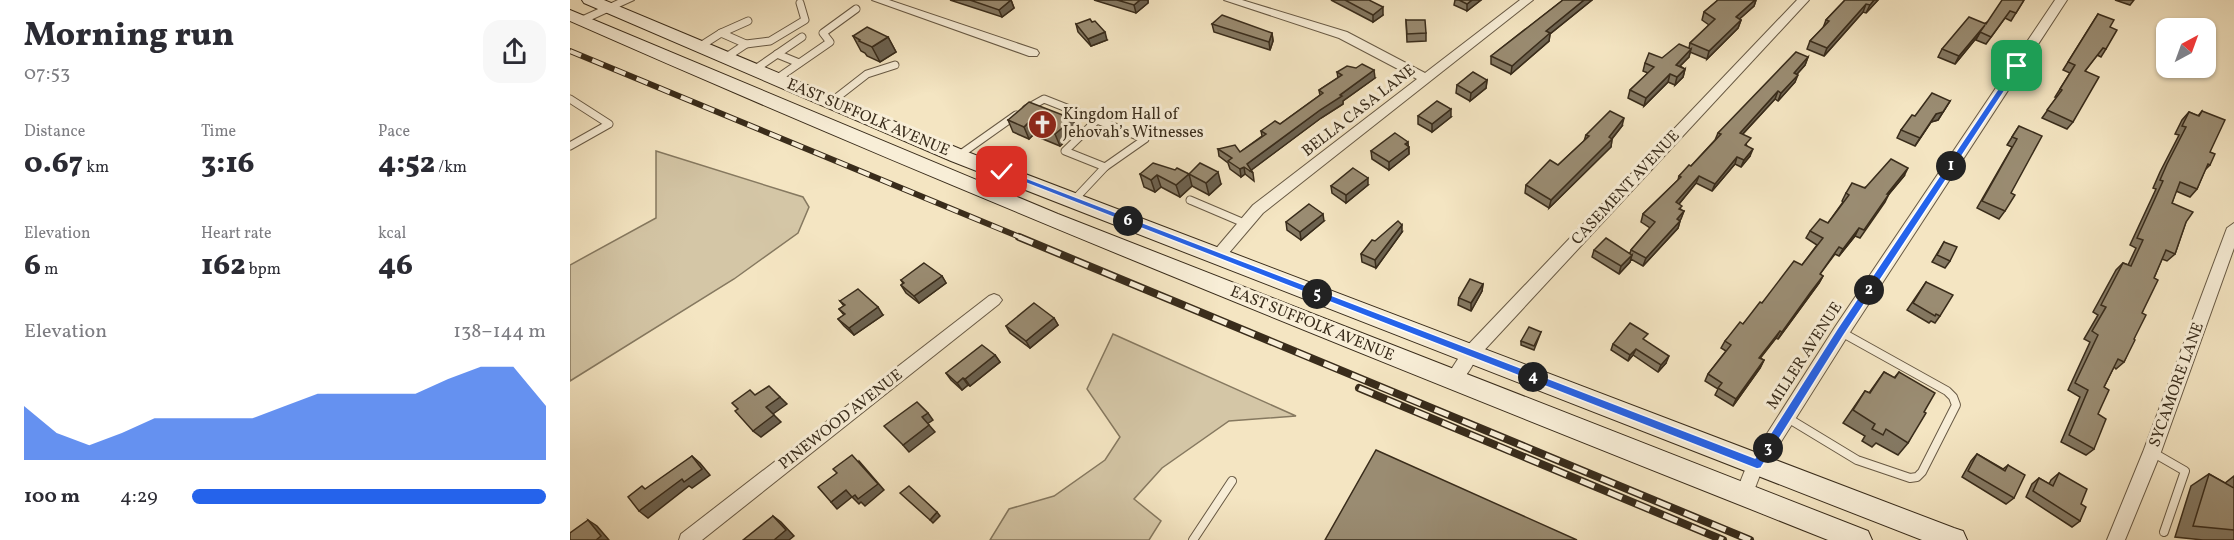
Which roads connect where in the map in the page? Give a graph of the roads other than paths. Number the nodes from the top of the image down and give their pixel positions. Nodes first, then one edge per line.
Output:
1 (628, 0) edge
2 (878, 0) edge
3 (1230, 0) edge
4 (1527, 0) edge
5 (1803, 0) edge
6 (2061, 0) edge
7 (800, 3) dead end
8 (598, 4) edge
9 (856, 9) dead end
10 (575, 17) edge
11 (748, 21) dead end
12 (721, 33) junction
13 (802, 37) dead end
14 (746, 44) junction
15 (699, 47) junction
16 (1033, 53) dead end
17 (777, 54) junction
18 (725, 58) junction
19 (799, 63) junction
20 (895, 65) dead end
21 (753, 70) junction
22 (776, 80) junction
23 (1426, 80) junction
24 (570, 99) edge
25 (830, 103) junction
26 (1097, 120) junction
27 (570, 146) edge
28 (958, 156) junction
29 (1105, 167) junction
30 (1074, 200) junction
31 (1190, 200) dead end
32 (1244, 224) junction
33 (2234, 228) edge
34 (1218, 256) junction
35 (994, 300) dead end
36 (1841, 332) junction
37 (1471, 353) junction
38 (1453, 379) junction
39 (1786, 417) junction
40 (2152, 452) junction
41 (1757, 464) junction
42 (1232, 481) dead end
43 (1744, 495) junction
44 (2164, 532) dead end
45 (688, 540) edge
46 (1194, 540) edge
47 (1859, 540) edge
48 (1954, 540) edge
49 (2116, 540) edge

1 - 8 street
2 - 16 street
3 - 23 street
4 - 23 street, BELLA CASA LANE
5 - 37 street, CASEMENT AVENUE
6 - 36 street, MILLER AVENUE
7 - 14 lane
8 - 10 street
8 - 15 main road, EAST SUFFOLK AVENUE
9 - 19 lane
10 - 38 main road, EAST SUFFOLK AVENUE
11 - 12 lane
12 - 14 lane
12 - 15 lane
13 - 17 lane
14 - 18 lane
15 - 18 main road, EAST SUFFOLK AVENUE
17 - 19 lane
17 - 21 lane
18 - 21 main road, EAST SUFFOLK AVENUE
19 - 22 lane
20 - 25 lane
21 - 22 main road, EAST SUFFOLK AVENUE
22 - 25 main road, EAST SUFFOLK AVENUE
23 - 32 street, BELLA CASA LANE
24 - 27 lane
25 - 28 main road, EAST SUFFOLK AVENUE
26 - 28 lane
26 - 29 lane
26 - 29 lane
28 - 30 main road, EAST SUFFOLK AVENUE
29 - 30 lane
30 - 34 main road, EAST SUFFOLK AVENUE
31 - 32 lane
32 - 34 street, BELLA CASA LANE
33 - 40 street, SYCAMORE LANE
34 - 37 main road, EAST SUFFOLK AVENUE
35 - 45 street, PINEWOOD AVENUE
36 - 39 street, MILLER AVENUE
36 - 39 lane
37 - 38 street, CASEMENT AVENUE
37 - 41 main road, EAST SUFFOLK AVENUE
38 - 43 main road, EAST SUFFOLK AVENUE
39 - 41 street, MILLER AVENUE
40 - 44 lane
40 - 49 street, SYCAMORE LANE
41 - 43 street, MILLER AVENUE
41 - 48 main road, EAST SUFFOLK AVENUE
42 - 46 lane
43 - 47 main road, EAST SUFFOLK AVENUE

